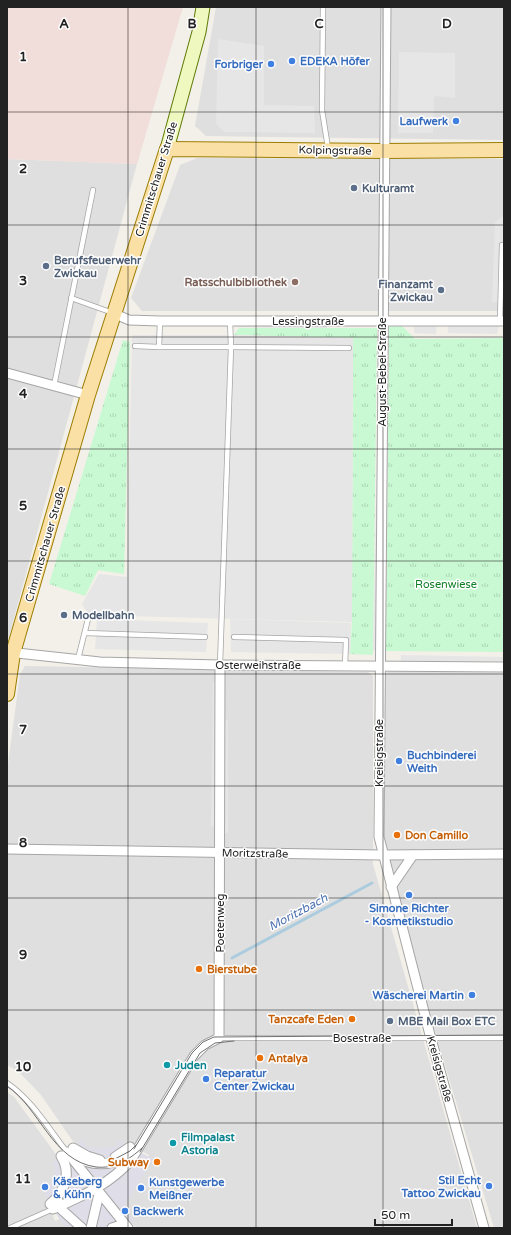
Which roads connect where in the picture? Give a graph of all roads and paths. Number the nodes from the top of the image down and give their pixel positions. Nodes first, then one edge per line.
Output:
1 (203, 7) edge
2 (323, 7) edge
3 (386, 7) edge
4 (167, 149) junction
5 (329, 150) junction
6 (504, 150) edge
7 (384, 151) junction
8 (93, 190) dead end
9 (504, 245) edge
10 (71, 298) junction
11 (113, 313) junction
12 (160, 321) junction
13 (230, 321) junction
14 (382, 321) junction
15 (502, 321) edge
16 (135, 346) dead end
17 (159, 347) junction
18 (231, 347) junction
19 (349, 348) dead end
20 (7, 373) edge
21 (54, 386) junction
22 (88, 395) junction
23 (89, 615) dead end
24 (85, 633) junction
25 (205, 637) dead end
26 (234, 637) dead end
27 (10, 652) edge
28 (78, 660) junction
29 (220, 665) junction
30 (345, 666) junction
31 (381, 666) junction
32 (504, 667) edge
33 (7, 694) edge
34 (7, 849) edge
35 (220, 853) junction
36 (504, 854) edge
37 (382, 855) junction
38 (413, 855) junction
39 (391, 887) junction
40 (431, 1037) junction
41 (220, 1038) junction
42 (504, 1038) edge
43 (7, 1083) edge
44 (136, 1150) junction
45 (67, 1152) junction
46 (97, 1192) junction
47 (56, 1207) junction
48 (126, 1226) edge
49 (10, 1228) edge
50 (82, 1228) edge
51 (91, 1228) edge
52 (112, 1228) edge
53 (484, 1228) edge

1 - 4 main road, Crimmitschauer Straße
2 - 5 lane
3 - 7 street, August-Bebel-Straße
4 - 5 main road, Kolpingstraße
4 - 11 main road, Crimmitschauer Straße
5 - 7 main road, Kolpingstraße
6 - 7 main road, Kolpingstraße
7 - 14 street, August-Bebel-Straße
8 - 10 lane
9 - 15 lane
10 - 11 lane
10 - 21 lane
11 - 12 street, Lessingstraße
11 - 22 main road, Crimmitschauer Straße
12 - 13 street, Lessingstraße
12 - 17 lane
13 - 14 street, Lessingstraße
13 - 18 lane
14 - 15 street, Lessingstraße
14 - 31 street, August-Bebel-Straße
16 - 17 lane
17 - 18 lane
18 - 19 lane
18 - 29 lane
20 - 21 street
21 - 22 street
22 - 27 main road, Crimmitschauer Straße
23 - 24 lane
24 - 25 lane
24 - 28 lane
26 - 30 lane
27 - 28 street, Osterweihstraße
27 - 33 main road, Crimmitschauer Straße
28 - 29 street, Osterweihstraße
29 - 30 street, Osterweihstraße
29 - 35 street, Poetenweg
30 - 31 street, Osterweihstraße
31 - 32 street, Osterweihstraße
31 - 37 street, Kreisigstraße
34 - 35 street, Moritzstraße
35 - 37 street, Moritzstraße
35 - 41 street, Poetenweg
36 - 38 street, Moritzstraße
37 - 38 street, Moritzstraße
37 - 39 street, Kreisigstraße
38 - 39 street
39 - 40 street, Kreisigstraße
40 - 41 lane, Bosestraße
40 - 42 lane, Bosestraße
40 - 53 street, Kreisigstraße
41 - 44 street
43 - 45 lane
44 - 45 street
44 - 46 street
45 - 46 street
45 - 47 street
46 - 47 street
46 - 48 street
46 - 51 street
47 - 49 lane
47 - 50 street
48 - 52 street

